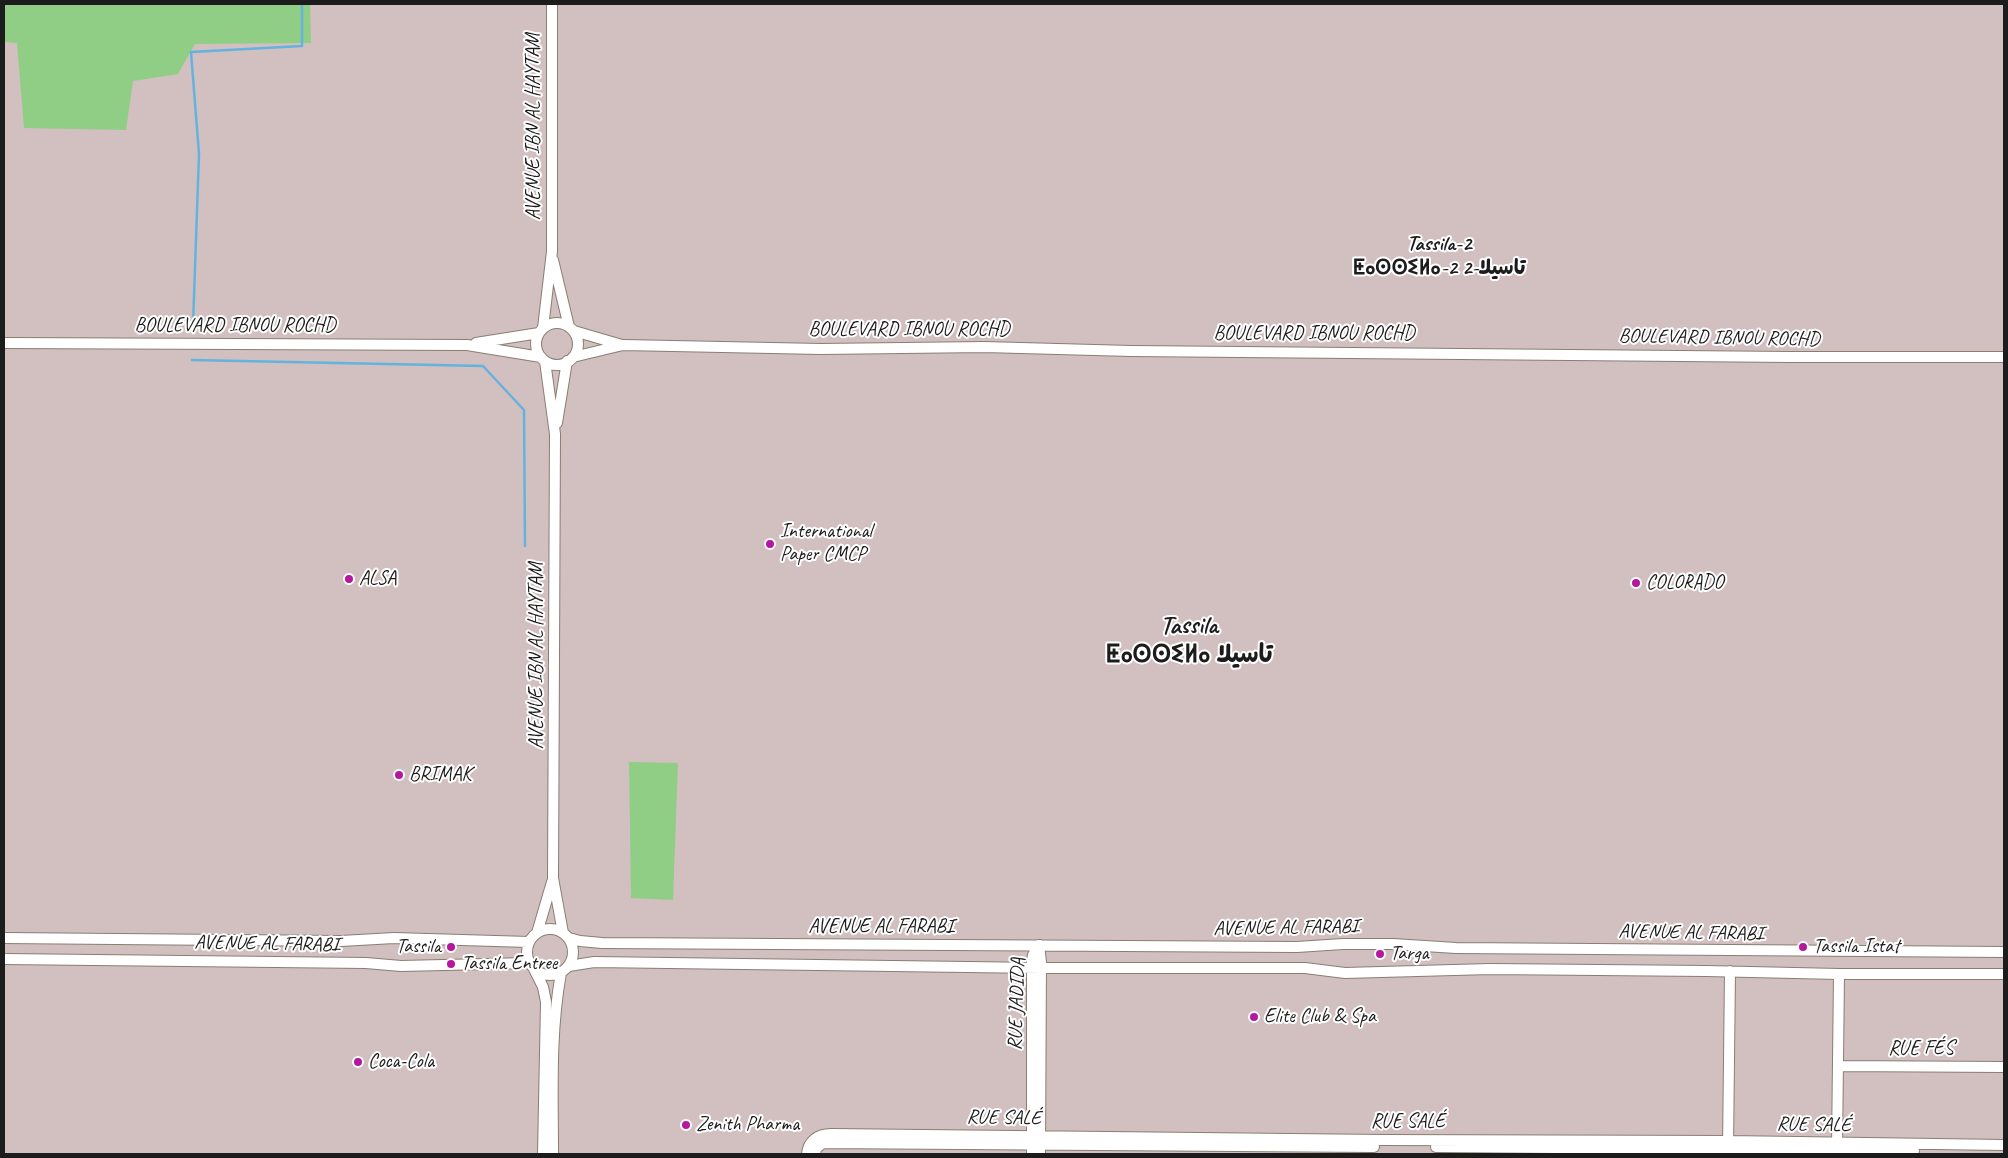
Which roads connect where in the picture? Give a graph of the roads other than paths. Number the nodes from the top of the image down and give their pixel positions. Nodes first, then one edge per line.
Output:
1 (552, 4) edge
2 (552, 251) junction
3 (571, 329) junction
4 (541, 331) junction
5 (4, 343) edge
6 (467, 345) junction
7 (623, 345) junction
8 (2004, 357) edge
9 (543, 359) junction
10 (570, 359) junction
11 (555, 434) junction
12 (553, 878) junction
13 (538, 933) junction
14 (566, 935) junction
15 (4, 938) edge
16 (529, 942) junction
17 (1039, 945) junction
18 (2004, 952) edge
19 (4, 959) edge
20 (532, 966) junction
21 (569, 966) junction
22 (1037, 968) junction
23 (1730, 971) junction
24 (561, 973) junction
25 (1840, 974) junction
26 (2004, 974) edge
27 (1838, 1066) junction
28 (2004, 1067) edge
29 (1036, 1145) edge
30 (2004, 1145) edge
31 (816, 1146) edge
32 (1253, 1146) edge
33 (1449, 1147) edge
34 (1728, 1148) edge
35 (1838, 1149) edge
36 (2004, 1150) edge
37 (543, 1154) edge
38 (552, 1154) edge
39 (807, 1154) edge

1 - 2 street, AVENUE IBN AL HAYTAM
2 - 3 street, AVENUE IBN AL HAYTAM
2 - 4 street, AVENUE IBN AL HAYTAM
3 - 4 street
3 - 7 street, BOULEVARD IBNOU ROCHD
3 - 10 street
4 - 6 street, BOULEVARD IBNOU ROCHD
4 - 9 street
5 - 6 street, BOULEVARD IBNOU ROCHD
6 - 9 street, BOULEVARD IBNOU ROCHD
7 - 8 street, BOULEVARD IBNOU ROCHD
7 - 10 street, BOULEVARD IBNOU ROCHD
9 - 10 street
9 - 11 street, AVENUE IBN AL HAYTAM
10 - 11 street, AVENUE IBN AL HAYTAM
11 - 12 street, AVENUE IBN AL HAYTAM
12 - 13 street, AVENUE IBN AL HAYTAM
12 - 14 street, AVENUE IBN AL HAYTAM
13 - 14 street
13 - 16 street
14 - 17 street, AVENUE AL FARABI
14 - 21 street
15 - 16 street, AVENUE AL FARABI
16 - 20 street
17 - 18 street, AVENUE AL FARABI
17 - 22 street, RUE JADIDA
19 - 20 street, AVENUE AL FARABI
20 - 24 street
20 - 37 street
21 - 22 street, AVENUE AL FARABI
21 - 24 street
22 - 23 street, AVENUE AL FARABI
22 - 29 street, RUE JADIDA
23 - 25 street, AVENUE AL FARABI
23 - 34 street
24 - 38 street
25 - 26 street, AVENUE AL FARABI
25 - 27 street
27 - 28 street, RUE FÉS
27 - 35 street
29 - 31 street, RUE SALÉ
29 - 32 street, RUE SALÉ
30 - 35 street, RUE SALÉ
31 - 39 street
32 - 33 street, RUE SALÉ
33 - 34 street, RUE SALÉ
34 - 35 street, RUE SALÉ
35 - 36 street, RUE SALÉ

